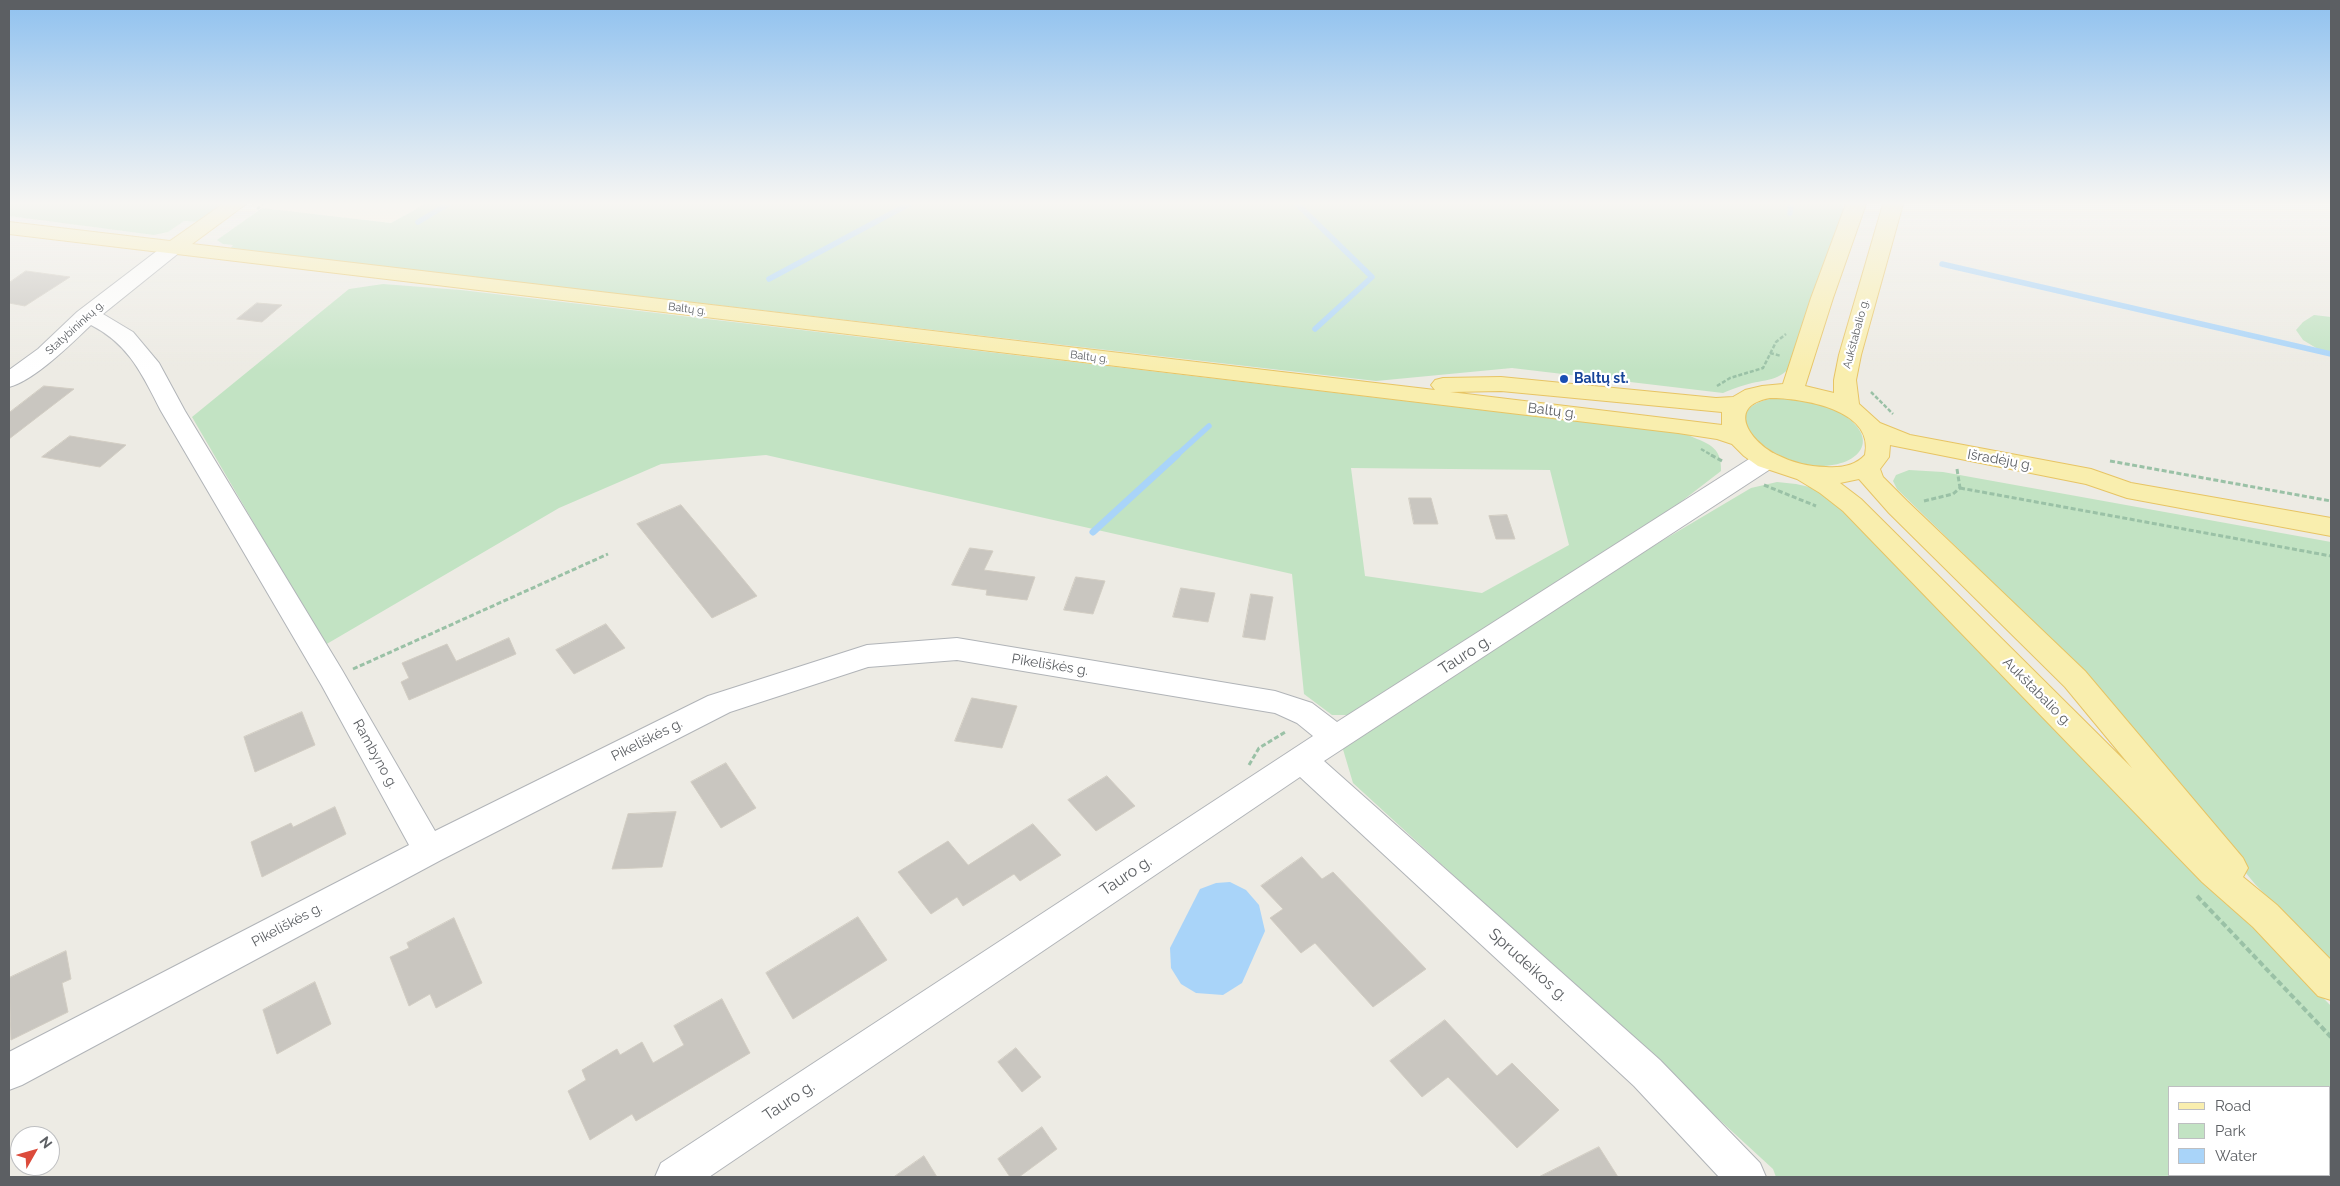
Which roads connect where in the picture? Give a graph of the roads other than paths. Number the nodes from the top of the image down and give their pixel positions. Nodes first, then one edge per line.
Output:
1 (159, 259) edge
2 (269, 259) edge
3 (1836, 259) edge
4 (1877, 259) edge
5 (85, 317) junction
6 (9, 380) edge
7 (1364, 389) junction
8 (1792, 391) junction
9 (1739, 404) junction
10 (1847, 407) junction
11 (1873, 429) junction
12 (1740, 438) junction
13 (1766, 460) junction
14 (1871, 462) junction
15 (1805, 473) junction
16 (2127, 490) junction
17 (2331, 527) edge
18 (1335, 738) junction
19 (1302, 760) junction
20 (429, 850) junction
21 (2265, 916) junction
22 (2331, 984) edge
23 (9, 1072) edge
24 (674, 1177) edge
25 (1746, 1177) edge

1 - 5 street, Statybininkų g.
2 - 7 main road, Baltų g.
3 - 8 main road
4 - 10 main road, Aukštabalio g.
5 - 6 street, Statybininkų g.
5 - 20 street, Rambyno g.
7 - 9 main road, Baltų g.
7 - 12 main road, Baltų g.
8 - 9 main road, Išradėjų g.
8 - 10 main road, Išradėjų g.
9 - 12 main road
10 - 11 main road, Išradėjų g.
11 - 14 main road
11 - 16 main road, Išradėjų g.
12 - 13 main road
13 - 15 main road
13 - 18 street, Tauro g.
14 - 15 main road
14 - 16 main road, Išradėjų g.
14 - 21 main road, Aukštabalio g.
15 - 21 main road, Aukštabalio g.
16 - 17 main road, Išradėjų g.
18 - 19 street, Tauro g.
18 - 20 street, Pikeliškės g.
19 - 24 street, Tauro g.
19 - 25 street, Sprudeikos g.
20 - 23 street, Pikeliškės g.
21 - 22 main road, Aukštabalio g.

